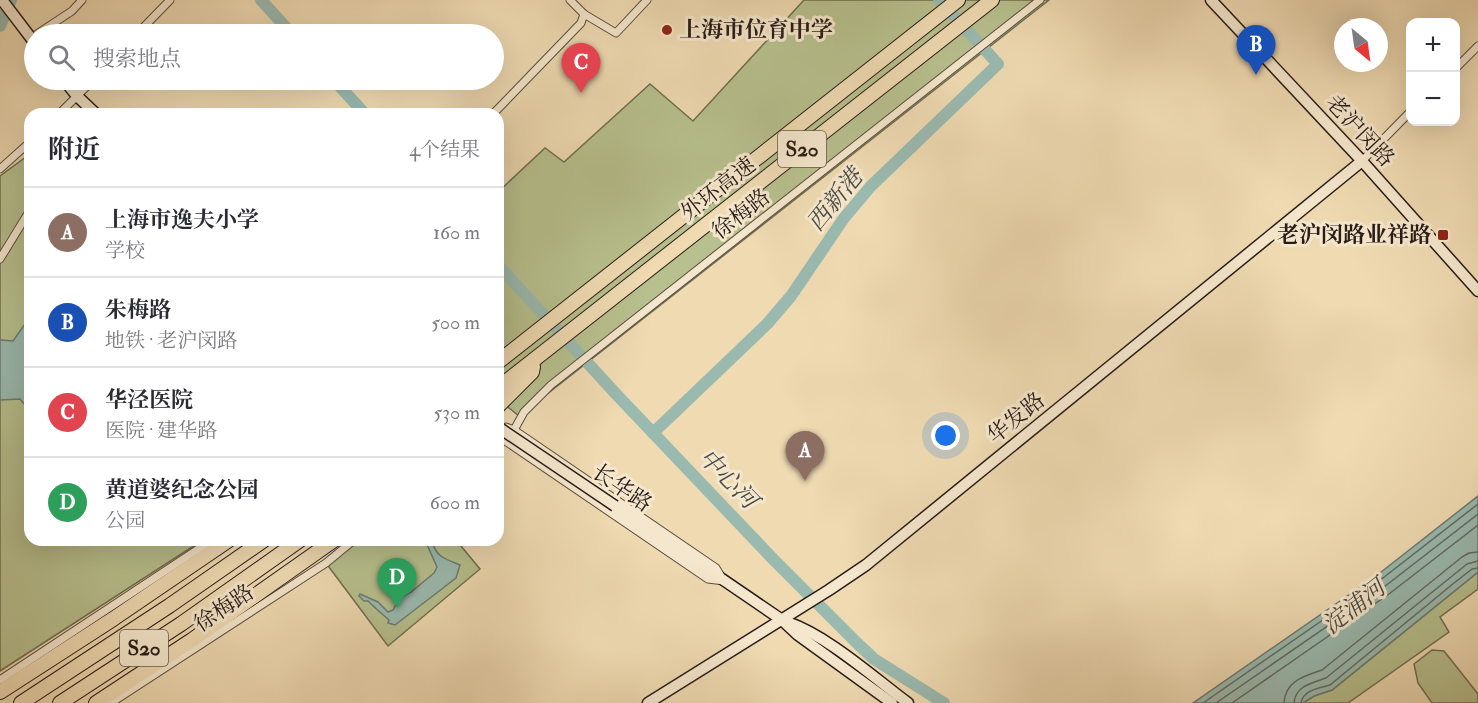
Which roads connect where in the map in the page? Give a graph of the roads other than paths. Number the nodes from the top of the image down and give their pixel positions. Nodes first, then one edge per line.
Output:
1 (2, 0) edge
2 (82, 0) edge
3 (170, 0) edge
4 (570, 0) edge
5 (647, 0) edge
6 (958, 0) edge
7 (992, 0) edge
8 (1040, 0) edge
9 (1211, 0) edge
10 (584, 14) junction
11 (53, 24) edge
12 (147, 24) edge
13 (24, 26) edge
14 (1478, 46) edge
15 (1460, 63) edge
16 (72, 90) edge
17 (83, 90) edge
18 (77, 96) junction
19 (65, 108) edge
20 (90, 108) edge
21 (500, 108) edge
22 (1406, 116) edge
23 (24, 147) edge
24 (1362, 161) junction
25 (0, 169) edge
26 (24, 220) edge
27 (0, 259) edge
28 (1478, 291) edge
29 (525, 340) junction
30 (504, 345) edge
31 (504, 357) edge
32 (538, 357) junction
33 (504, 383) edge
34 (504, 400) edge
35 (504, 428) edge
36 (514, 430) junction
37 (504, 433) edge
38 (504, 440) edge
39 (203, 546) edge
40 (220, 546) edge
41 (256, 546) edge
42 (292, 546) edge
43 (325, 546) edge
44 (347, 546) edge
45 (724, 581) junction
46 (782, 620) junction
47 (0, 680) edge
48 (0, 692) edge
49 (21, 703) edge
50 (60, 703) edge
51 (96, 703) edge
52 (111, 703) edge
53 (648, 703) edge
54 (892, 703) edge
55 (908, 703) edge

1 - 13 street
2 - 11 street
3 - 12 street
4 - 10 street
5 - 10 street
6 - 29 highway, 外环高速 / S20
7 - 32 highway, 外环高速 / S20
8 - 36 street, 徐梅路
9 - 24 street, 老沪闵路
10 - 21 street
14 - 15 street
16 - 18 street
17 - 18 street
18 - 19 street
18 - 20 street
22 - 24 street
23 - 25 street
24 - 28 street, 老沪闵路
24 - 46 street, 华发路
26 - 27 street
29 - 30 highway
29 - 31 highway, 外环高速 / S20
32 - 33 highway, 外环高速 / S20
32 - 34 highway
35 - 36 street
36 - 45 street, 长华路
37 - 45 street, 长华路, bridge
38 - 45 street, 长华路
39 - 47 street
40 - 48 highway
41 - 49 highway, S20
42 - 50 highway, S20
43 - 51 highway
44 - 52 street, 徐梅路
45 - 46 street, 长华路
46 - 53 street, 华发路
46 - 54 street, 长华路
46 - 55 street, 长华路

